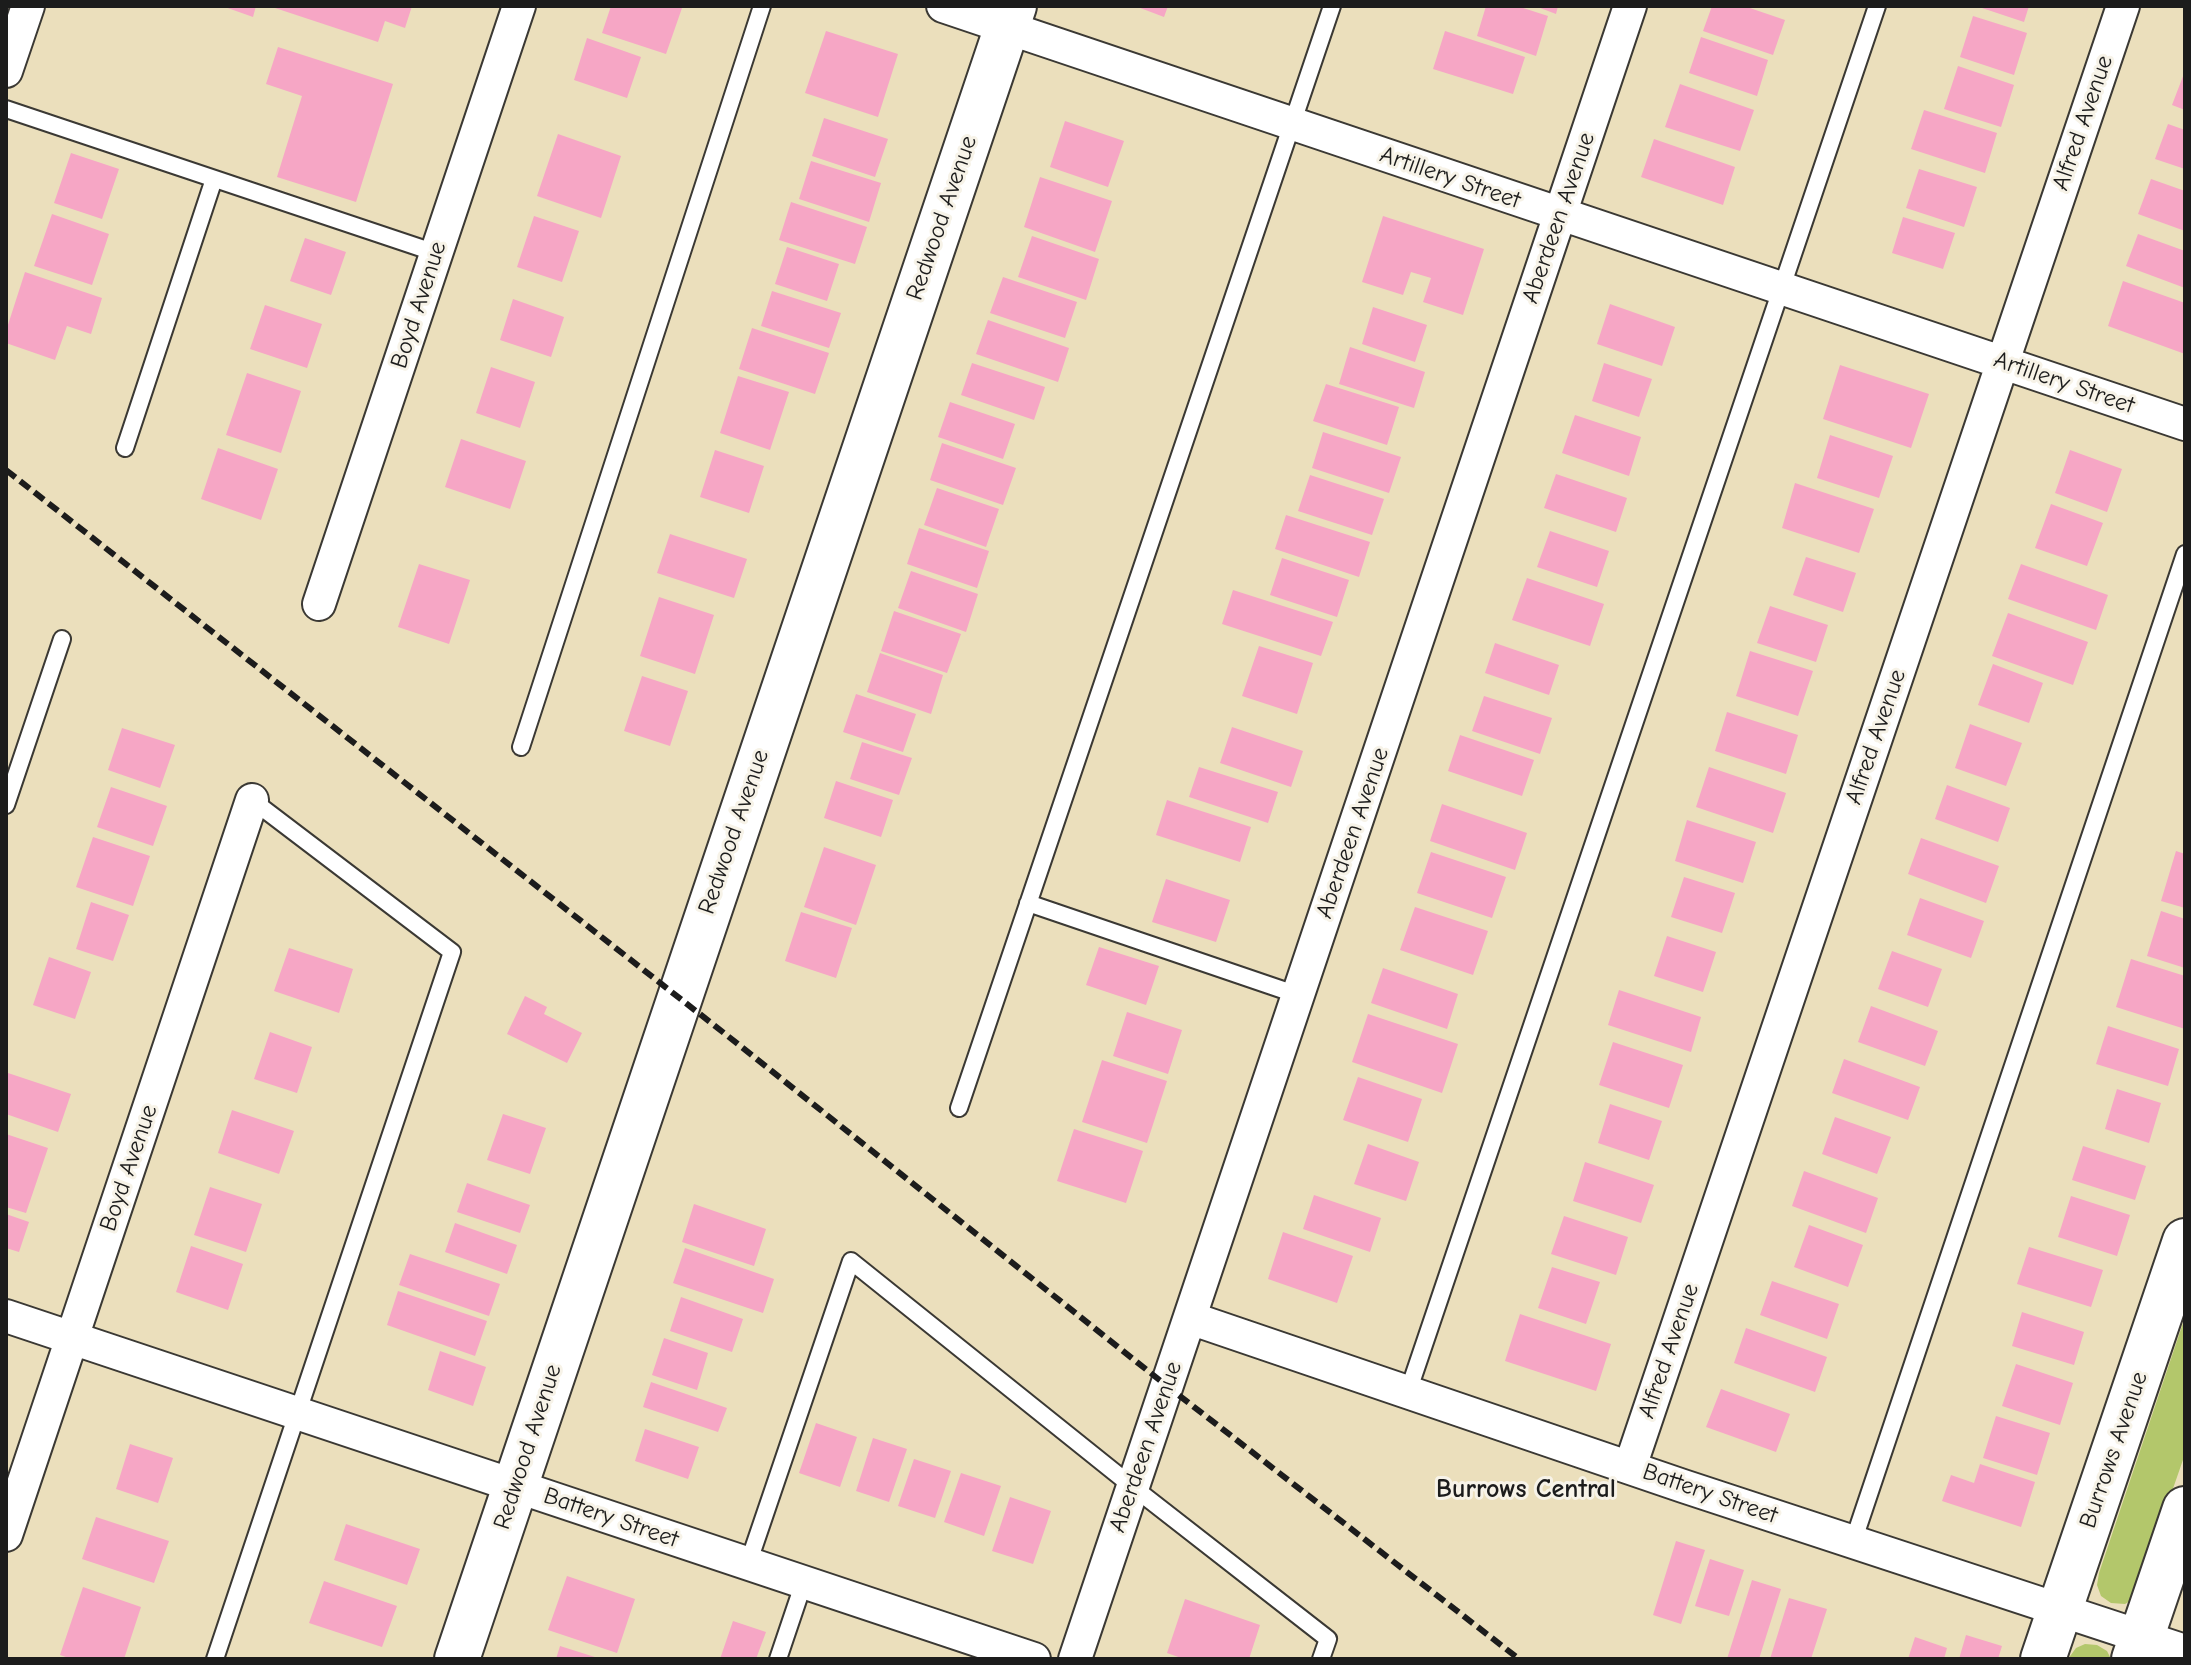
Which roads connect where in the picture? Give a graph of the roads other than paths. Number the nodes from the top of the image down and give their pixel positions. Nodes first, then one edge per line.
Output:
1 (28, 6) edge
2 (519, 6) edge
3 (762, 6) edge
4 (943, 6) edge
5 (1332, 6) edge
6 (1630, 6) edge
7 (1877, 6) edge
8 (2123, 6) edge
9 (1010, 17) edge
10 (6, 71) edge
11 (6, 109) edge
12 (1291, 125) junction
13 (214, 179) junction
14 (1560, 215) junction
15 (436, 253) junction
16 (1781, 289) junction
17 (2002, 362) junction
18 (2185, 424) edge
19 (125, 448) dead end
20 (2185, 554) edge
21 (319, 604) dead end
22 (62, 639) dead end
23 (521, 747) dead end
24 (252, 800) joint
25 (6, 805) edge
26 (1028, 903) junction
27 (1298, 995) junction
28 (959, 1108) dead end
29 (2185, 1241) edge
30 (6, 1316) edge
31 (1190, 1318) junction
32 (72, 1338) junction
33 (1408, 1392) junction
34 (299, 1413) junction
35 (1630, 1467) junction
36 (516, 1486) junction
37 (1133, 1487) junction
38 (2185, 1509) edge
39 (6, 1535) edge
40 (1853, 1542) junction
41 (748, 1564) junction
42 (804, 1582) junction
43 (2059, 1610) junction
44 (2137, 1648) edge
45 (2185, 1651) edge
46 (215, 1659) edge
47 (457, 1659) edge
48 (778, 1659) edge
49 (1034, 1659) edge
50 (1075, 1659) edge
51 (1321, 1659) edge
52 (2043, 1659) edge

1 - 10 street
2 - 15 street, Boyd Avenue
3 - 23 lane
4 - 9 street, Artillery Street
5 - 12 lane
6 - 14 street, Aberdeen Avenue
7 - 16 lane
8 - 17 street, Alfred Avenue
9 - 12 street, Artillery Street
9 - 36 street, Redwood Avenue
11 - 13 lane
12 - 14 street, Artillery Street
12 - 26 lane
13 - 15 lane
13 - 19 lane
14 - 16 street, Artillery Street
14 - 27 street, Aberdeen Avenue
15 - 21 street, Boyd Avenue
16 - 17 street, Artillery Street
16 - 33 lane
17 - 18 street, Artillery Street
17 - 35 street, Alfred Avenue
20 - 40 lane
22 - 25 lane
24 - 32 street, Boyd Avenue
24 - 34 lane
26 - 27 lane
26 - 28 lane
27 - 31 street, Aberdeen Avenue
29 - 43 street, Burrows Avenue
30 - 32 street, Battery Street
31 - 33 street, Battery Street
31 - 37 street, Aberdeen Avenue
32 - 34 street, Battery Street
32 - 39 street, Boyd Avenue
33 - 35 street, Battery Street
34 - 36 street, Battery Street
34 - 46 lane
35 - 40 street, Battery Street
36 - 41 street, Battery Street
36 - 47 street, Redwood Avenue
37 - 41 lane
37 - 50 street, Aberdeen Avenue
37 - 51 lane
38 - 44 street
40 - 43 street, Battery Street
41 - 42 street, Battery Street
42 - 48 lane
42 - 49 street, Battery Street
43 - 44 street, Battery Street
43 - 52 street, Burrows Avenue
44 - 45 street, Battery Street

